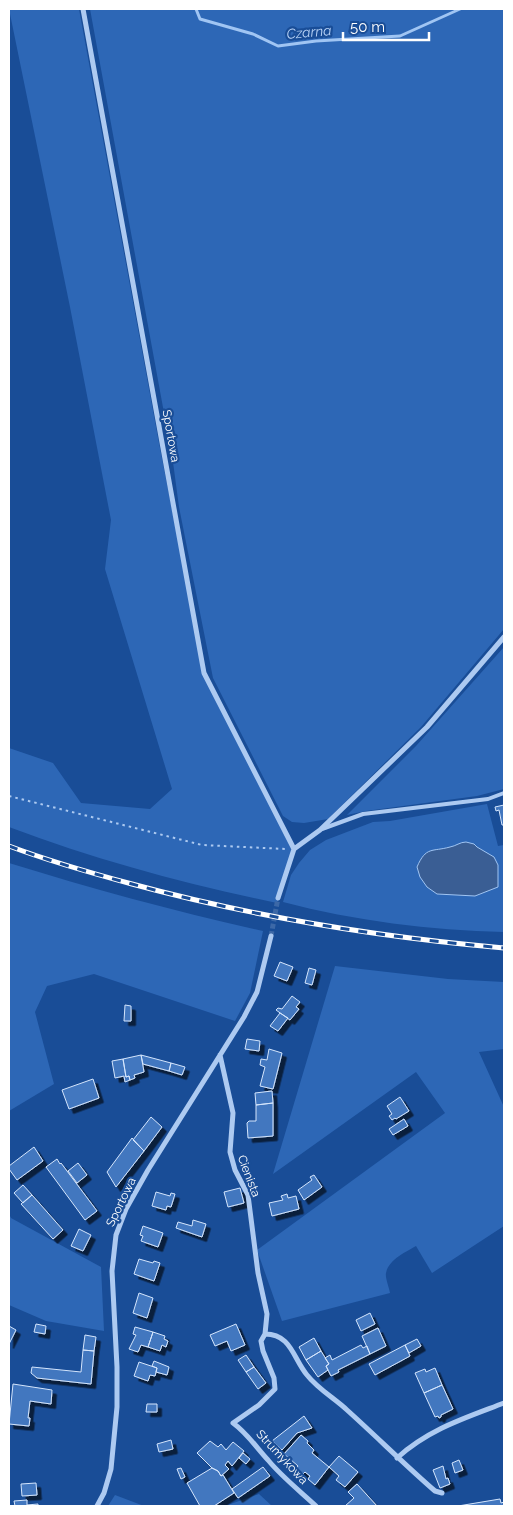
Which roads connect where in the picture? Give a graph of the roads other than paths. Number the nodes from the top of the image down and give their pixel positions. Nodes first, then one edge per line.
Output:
1 (83, 9) edge
2 (504, 637) edge
3 (504, 793) edge
4 (320, 830) junction
5 (294, 849) junction
6 (278, 898) tunnel mouth
7 (271, 936) tunnel mouth
8 (220, 1055) junction
9 (266, 1334) junction
10 (504, 1403) edge
11 (233, 1423) joint
12 (397, 1458) junction
13 (442, 1493) dead end
14 (97, 1506) edge
15 (316, 1506) edge

1 - 5 street, Sportowa
2 - 4 street
3 - 4 lane
4 - 5 street
5 - 6 street
7 - 8 street, Sportowa
8 - 9 street, Cienista
8 - 14 street, Sportowa
9 - 11 street, Cienista
9 - 12 street
10 - 12 street
11 - 15 street, Strumykowa
12 - 13 street

